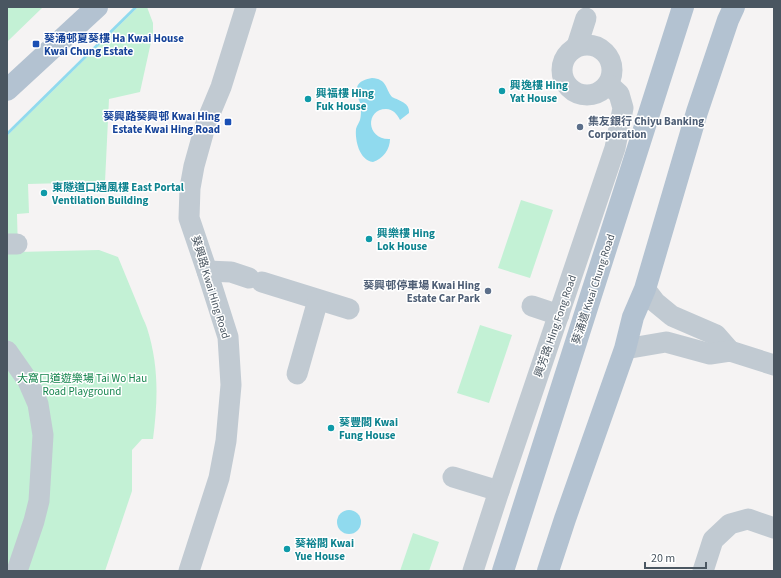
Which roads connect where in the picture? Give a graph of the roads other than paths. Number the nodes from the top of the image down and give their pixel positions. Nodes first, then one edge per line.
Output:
1 (98, 7) edge
2 (246, 7) edge
3 (683, 7) edge
4 (730, 11) edge
5 (586, 18) dead end
6 (577, 46) junction
7 (608, 84) junction
8 (7, 90) edge
9 (207, 271) junction
10 (645, 289) junction
11 (318, 300) junction
12 (532, 306) dead end
13 (349, 309) dead end
14 (559, 315) junction
15 (625, 349) junction
16 (7, 351) edge
17 (730, 351) junction
18 (774, 365) edge
19 (297, 374) dead end
20 (453, 476) dead end
21 (499, 491) junction
22 (774, 528) edge
23 (17, 571) edge
24 (189, 571) edge
25 (473, 571) edge
26 (503, 571) edge
27 (548, 571) edge
28 (703, 571) edge

1 - 8 main road
2 - 9 street, 葵興路 Kwai Hing Road
3 - 26 main road, 葵涌道 Kwai Chung Road
4 - 10 main road
5 - 6 street
6 - 7 street
6 - 7 street
7 - 14 street, 興芳路 Hing Fong Road
9 - 11 street
9 - 24 street, 葵興路 Kwai Hing Road
10 - 15 main road
10 - 17 street
11 - 13 street
11 - 19 street
12 - 14 street
14 - 21 street, 興芳路 Hing Fong Road
15 - 17 street
15 - 27 main road
16 - 23 street
17 - 18 street
20 - 21 street
21 - 25 street, 興芳路 Hing Fong Road
22 - 28 street

